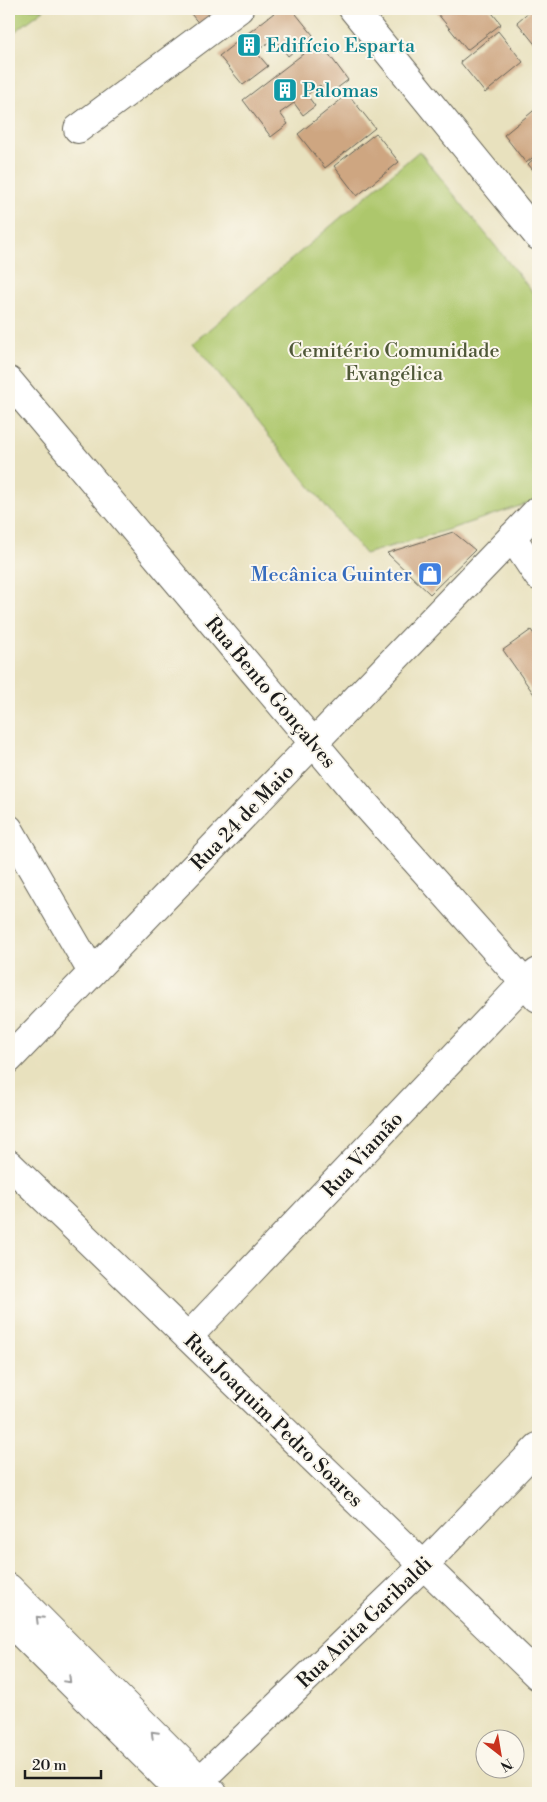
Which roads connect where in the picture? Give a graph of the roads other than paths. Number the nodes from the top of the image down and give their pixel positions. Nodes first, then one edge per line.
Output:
1 (238, 9) edge
2 (353, 9) edge
3 (78, 129) dead end
4 (538, 236) edge
5 (9, 381) edge
6 (538, 510) edge
7 (512, 537) junction
8 (538, 576) edge
9 (314, 742) junction
10 (9, 829) edge
11 (92, 972) junction
12 (534, 984) edge
13 (9, 1058) edge
14 (9, 1164) edge
15 (188, 1337) junction
16 (538, 1447) edge
17 (424, 1565) junction
18 (9, 1588) edge
19 (9, 1621) edge
20 (538, 1676) edge
21 (196, 1790) edge

1 - 3 street
2 - 4 street
5 - 9 street, Rua Bento Gonçalves
6 - 7 street, Rua 24 de Maio
7 - 8 street
7 - 9 street, Rua 24 de Maio
9 - 11 street, Rua 24 de Maio
9 - 12 street, Rua Bento Gonçalves
10 - 11 street
11 - 13 street, Rua 24 de Maio
12 - 15 street, Rua Viamão
14 - 15 street, Rua Joaquim Pedro Soares
15 - 17 street, Rua Joaquim Pedro Soares
16 - 17 street, Rua Anita Garibaldi
17 - 20 street, Rua Joaquim Pedro Soares
17 - 21 street, Rua Anita Garibaldi
21 -> 18 street
19 -> 21 street

